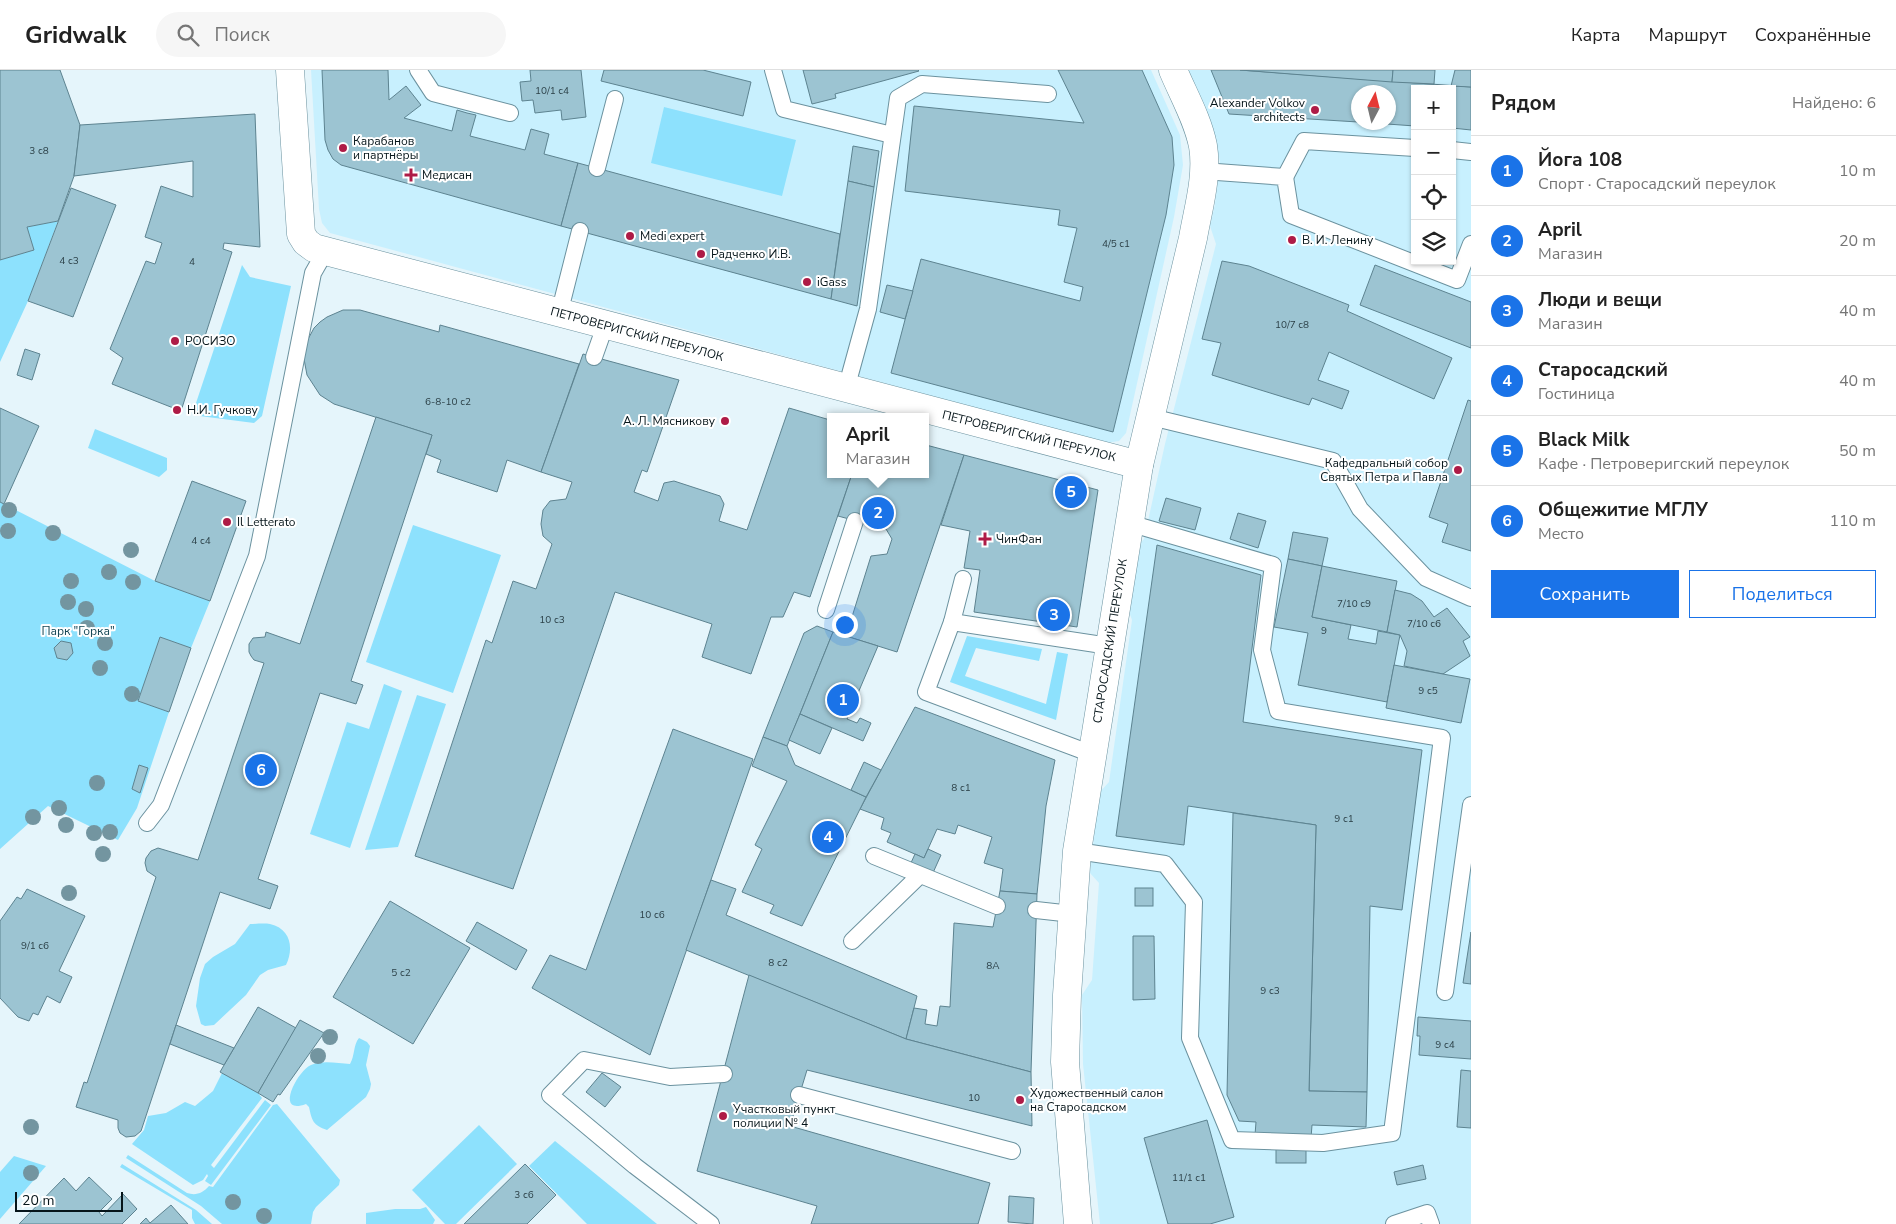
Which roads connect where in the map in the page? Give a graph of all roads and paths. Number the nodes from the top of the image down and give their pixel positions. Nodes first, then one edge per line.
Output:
1 (290, 70) edge
2 (418, 70) edge
3 (773, 70) edge
4 (1173, 70) edge
5 (1048, 94) dead end
6 (615, 99) dead end
7 (510, 113) dead end
8 (892, 135) junction
9 (1411, 148) edge
10 (1456, 150) edge
11 (1471, 152) edge
12 (597, 168) dead end
13 (1203, 171) junction
14 (1285, 178) junction
15 (580, 231) dead end
16 (1471, 244) edge
17 (325, 252) junction
18 (559, 314) junction
19 (605, 326) junction
20 (594, 357) dead end
21 (846, 389) junction
22 (891, 409) edge
23 (909, 413) edge
24 (1150, 417) junction
25 (929, 418) edge
26 (1139, 465) junction
27 (855, 521) dead end
28 (1129, 523) junction
29 (963, 579) dead end
30 (1471, 598) edge
31 (826, 610) dead end
32 (952, 622) junction
33 (1110, 646) junction
34 (1092, 754) junction
35 (1471, 805) edge
36 (147, 823) dead end
37 (1077, 851) junction
38 (874, 856) dead end
39 (919, 876) junction
40 (997, 906) dead end
41 (1036, 910) dead end
42 (1072, 914) junction
43 (852, 942) dead end
44 (1446, 992) dead end
45 (724, 1074) dead end
46 (799, 1095) dead end
47 (1012, 1151) dead end
48 (711, 1224) edge
49 (1078, 1224) edge
50 (1394, 1224) edge
51 (1432, 1224) edge

1 - 17 street, ПЕТРОВЕРИГСКИЙ ПЕРЕУЛОК
2 - 7 lane
3 - 8 lane
4 - 13 street, СТАРОСАДСКИЙ ПЕРЕУЛОК
5 - 8 lane
6 - 12 lane
8 - 21 lane
9 - 14 lane
10 - 11 lane
13 - 14 lane
13 - 24 street, СТАРОСАДСКИЙ ПЕРЕУЛОК
14 - 16 lane
15 - 18 lane
17 - 18 street, ПЕТРОВЕРИГСКИЙ ПЕРЕУЛОК
17 - 36 lane
18 - 19 street, ПЕТРОВЕРИГСКИЙ ПЕРЕУЛОК
19 - 20 lane
19 - 21 street, ПЕТРОВЕРИГСКИЙ ПЕРЕУЛОК
21 - 22 street, ПЕТРОВЕРИГСКИЙ ПЕРЕУЛОК
22 - 23 street, ПЕТРОВЕРИГСКИЙ ПЕРЕУЛОК
24 - 26 street, СТАРОСАДСКИЙ ПЕРЕУЛОК
24 - 30 lane
25 - 26 street, ПЕТРОВЕРИГСКИЙ ПЕРЕУЛОК
26 - 28 street, СТАРОСАДСКИЙ ПЕРЕУЛОК
27 - 31 lane
28 - 33 street, СТАРОСАДСКИЙ ПЕРЕУЛОК
28 - 37 lane
29 - 32 lane
32 - 33 lane
32 - 34 lane
33 - 34 street, СТАРОСАДСКИЙ ПЕРЕУЛОК
34 - 37 street, СТАРОСАДСКИЙ ПЕРЕУЛОК
35 - 44 lane
37 - 42 street, СТАРОСАДСКИЙ ПЕРЕУЛОК
38 - 39 lane
39 - 40 lane
39 - 43 lane
41 - 42 lane
42 - 49 street, СТАРОСАДСКИЙ ПЕРЕУЛОК
45 - 48 lane
46 - 47 lane
50 - 51 lane

